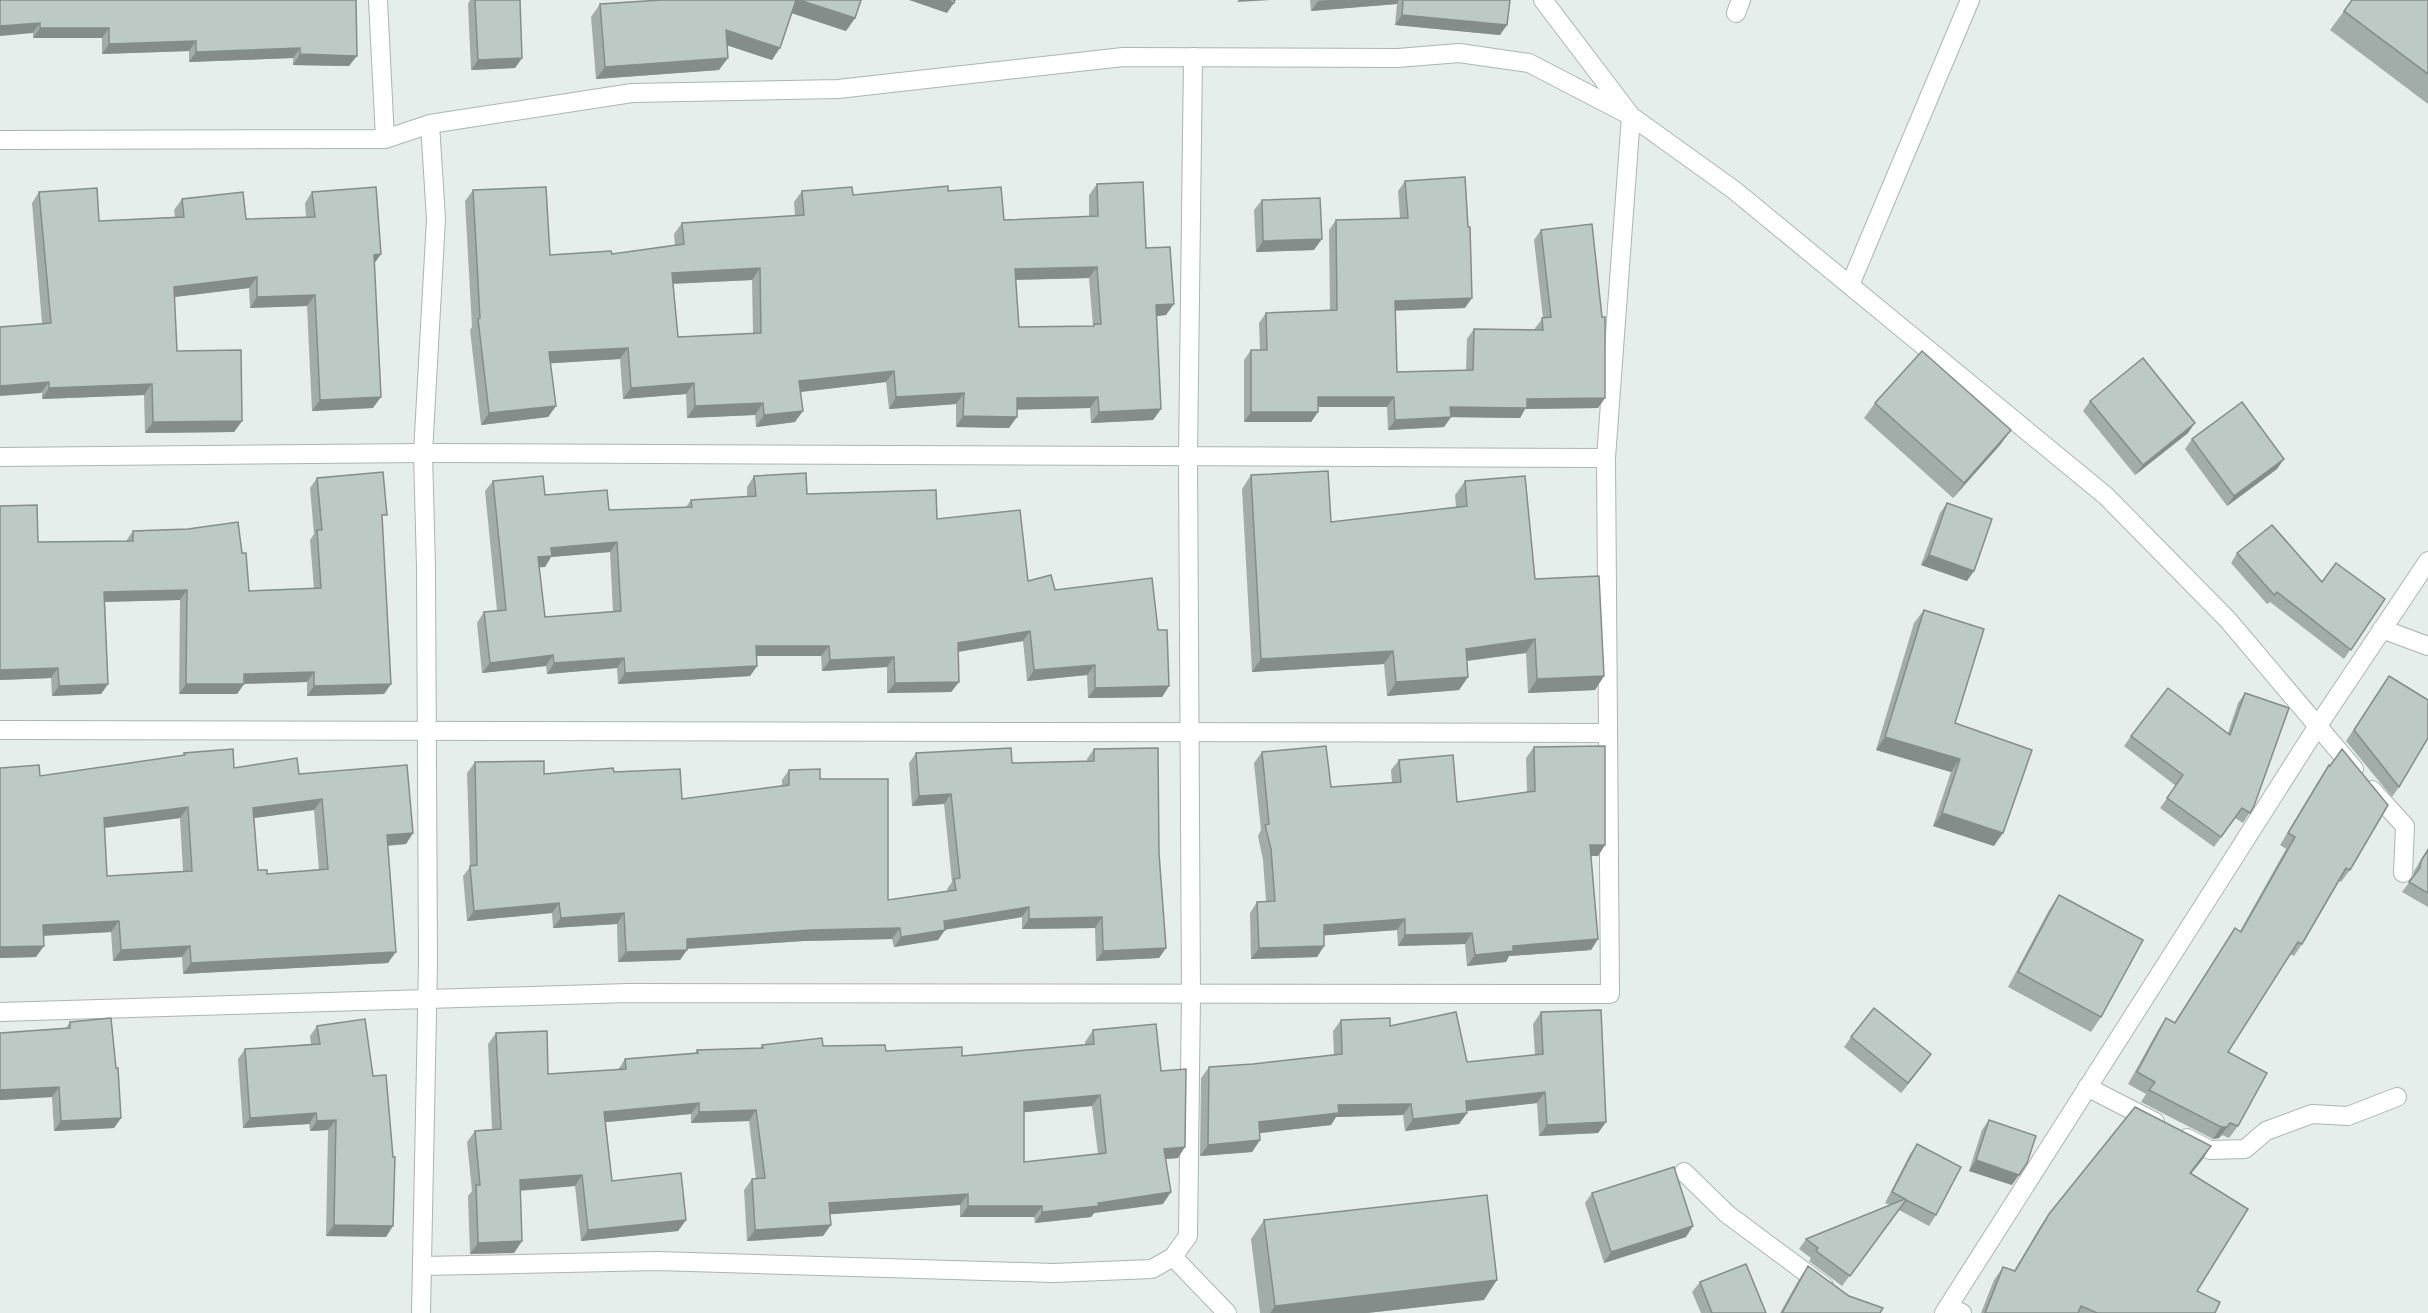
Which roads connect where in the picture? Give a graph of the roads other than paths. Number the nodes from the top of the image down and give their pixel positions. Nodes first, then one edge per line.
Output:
1 (378, 0) edge
2 (1543, 0) edge
3 (1970, 0) edge
4 (1192, 57) junction
5 (1631, 116) junction
6 (430, 124) junction
7 (385, 139) junction
8 (0, 140) edge
9 (1850, 285) junction
10 (423, 453) junction
11 (1188, 456) junction
12 (0, 458) edge
13 (1606, 458) junction
14 (2428, 561) edge
15 (2382, 629) junction
16 (2428, 646) edge
17 (2319, 724) junction
18 (0, 730) edge
19 (427, 731) junction
20 (1188, 732) junction
21 (1608, 733) junction
22 (2403, 873) dead end
23 (1191, 994) junction
24 (428, 997) junction
25 (0, 1012) edge
26 (2087, 1087) junction
27 (2397, 1097) dead end
28 (1684, 1172) dead end
29 (1173, 1257) junction
30 (422, 1266) junction
31 (1836, 1295) edge
32 (1951, 1311) edge
33 (421, 1313) edge
34 (1227, 1313) edge

1 - 7 street
2 - 5 street
3 - 9 street
4 - 5 street
4 - 6 street
4 - 11 street
5 - 9 street
5 - 13 street
6 - 7 street
6 - 10 street
7 - 8 street
9 - 17 street
10 - 11 street
10 - 12 street
10 - 19 street
11 - 13 street
11 - 20 street
13 - 21 street
14 - 15 street
15 - 16 street
15 - 17 street
17 - 22 street
17 - 26 street
18 - 19 street
19 - 20 street
19 - 24 street
20 - 21 street
20 - 23 street
21 - 23 street
23 - 24 street
23 - 29 street
24 - 25 street
24 - 30 street
26 - 27 street
26 - 32 street
28 - 31 street
29 - 30 street
29 - 34 street
30 - 33 street

